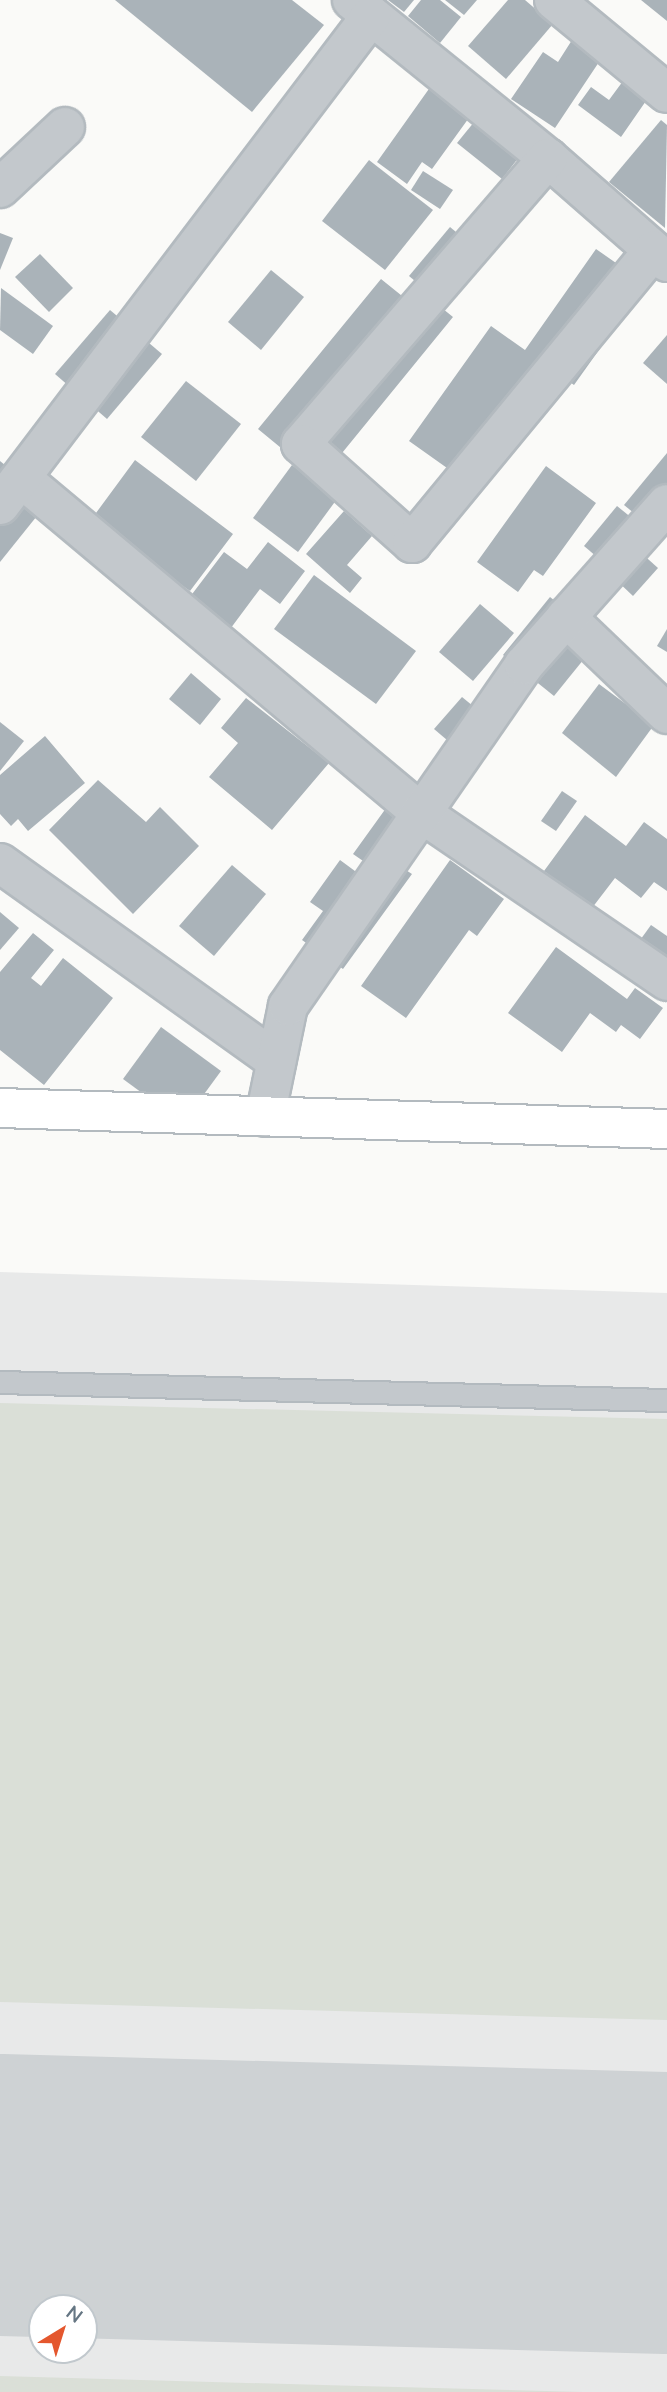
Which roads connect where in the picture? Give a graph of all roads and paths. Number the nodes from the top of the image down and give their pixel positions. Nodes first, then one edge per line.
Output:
1 (554, 0) edge
2 (362, 8) edge
3 (667, 93) edge
4 (65, 127) dead end
5 (548, 158) junction
6 (0, 188) edge
7 (660, 257) edge
8 (11, 491) edge
9 (667, 504) edge
10 (566, 617) junction
11 (667, 714) edge
12 (421, 813) junction
13 (0, 863) edge
14 (667, 981) edge
15 (276, 1061) junction
16 (0, 1108) edge
17 (265, 1117) junction
18 (667, 1129) edge
19 (0, 1382) edge
20 (667, 1400) edge

1 - 3 street
2 - 5 street
2 - 8 street
4 - 6 street
5 - 7 street
5 - 7 street
8 - 12 street
9 - 10 street
10 - 11 street
10 - 12 street
12 - 14 street
12 - 15 street
13 - 15 street
15 - 17 street
16 - 17 main road
17 - 18 main road
19 - 20 lane

